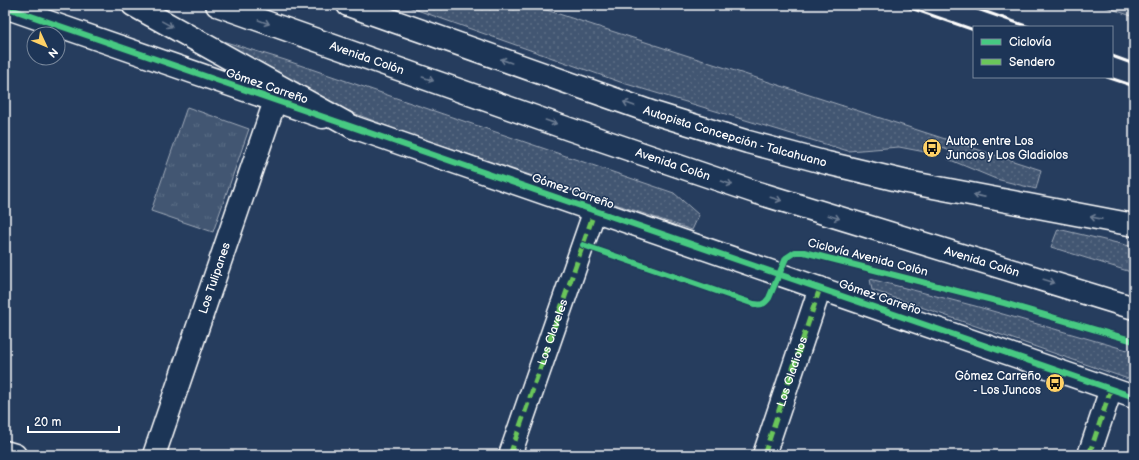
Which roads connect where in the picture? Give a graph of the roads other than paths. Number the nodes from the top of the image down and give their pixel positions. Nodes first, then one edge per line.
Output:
1 (133, 5) edge
2 (217, 5) edge
3 (348, 5) edge
4 (5, 7) edge
5 (275, 100) junction
6 (353, 127) junction
7 (595, 210) junction
8 (1134, 225) edge
9 (820, 288) junction
10 (1134, 308) edge
11 (1111, 389) junction
12 (1134, 397) edge
13 (5, 452) edge
14 (15, 455) edge
15 (154, 455) edge
16 (510, 455) edge
17 (764, 455) edge
18 (1089, 455) edge

1 -> 6 street
2 -> 10 street, Avenida Colón
8 -> 3 street, Autopista Concepción - Talcahuano
4 - 5 street, Gómez Carreño
5 - 6 street, Gómez Carreño
5 - 15 street, Los Tulipanes
6 - 7 street, Gómez Carreño
7 - 9 street, Gómez Carreño
7 - 16 street, Los Claveles
9 - 11 street, Gómez Carreño
9 - 17 street, Los Gladiolos
11 - 12 street, Gómez Carreño
11 - 18 street
13 - 14 street

